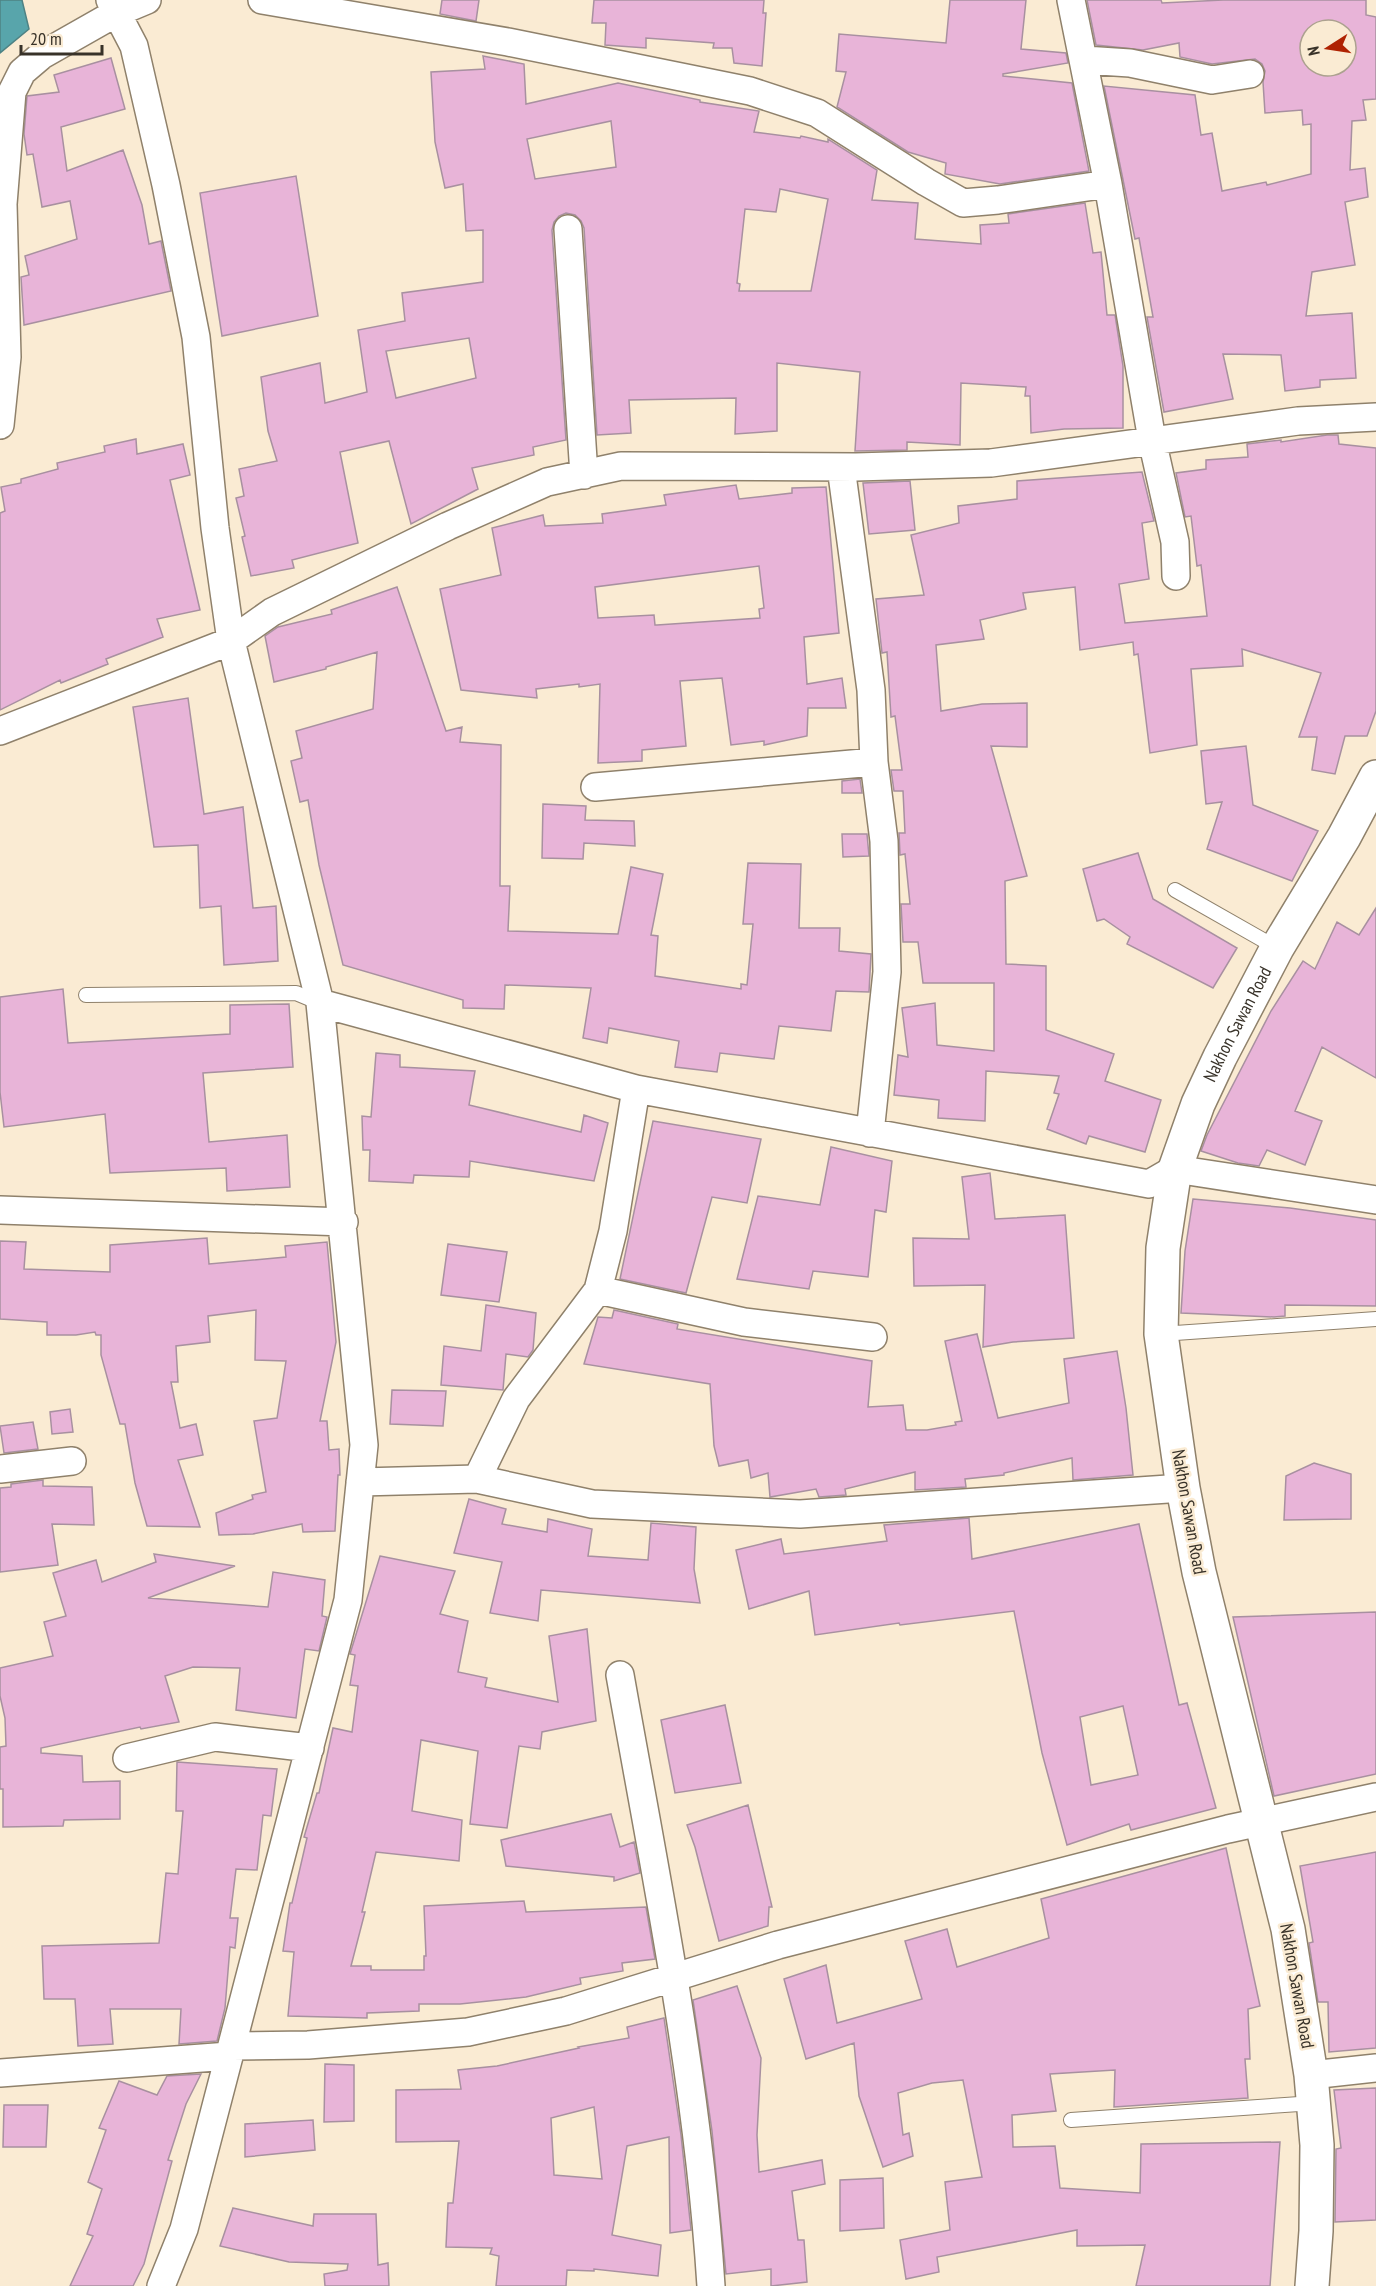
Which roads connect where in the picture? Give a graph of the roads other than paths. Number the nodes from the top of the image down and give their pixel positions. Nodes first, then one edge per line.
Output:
1 (147, 0) edge
2 (262, 0) edge
3 (1071, 0) edge
4 (113, 6) edge
5 (1084, 60) junction
6 (1251, 74) dead end
7 (1108, 184) junction
8 (568, 229) dead end
9 (1376, 417) edge
10 (0, 425) edge
11 (1152, 440) junction
12 (841, 467) junction
13 (585, 475) junction
14 (1176, 576) dead end
15 (231, 641) junction
16 (0, 731) edge
17 (874, 762) junction
18 (594, 788) dead end
19 (1373, 790) edge
20 (1175, 890) dead end
21 (1277, 948) junction
22 (86, 995) dead end
23 (320, 1003) junction
24 (636, 1089) junction
25 (870, 1132) junction
26 (1175, 1168) junction
27 (1376, 1200) edge
28 (0, 1210) edge
29 (344, 1222) junction
30 (598, 1290) junction
31 (1376, 1318) edge
32 (1161, 1334) junction
33 (873, 1337) dead end
34 (72, 1461) dead end
35 (0, 1469) edge
36 (477, 1479) junction
37 (360, 1482) junction
38 (1183, 1488) junction
39 (620, 1675) dead end
40 (310, 1748) junction
41 (127, 1758) dead end
42 (1376, 1797) edge
43 (1262, 1823) junction
44 (673, 1978) junction
45 (231, 2051) junction
46 (1376, 2068) edge
47 (0, 2073) edge
48 (1313, 2089) junction
49 (1071, 2120) dead end
50 (161, 2286) edge
51 (711, 2286) edge
52 (1312, 2286) edge

1 - 4 street
2 - 7 street
3 - 5 street
4 - 10 street
4 - 15 street
5 - 6 street
5 - 7 street
7 - 11 street
8 - 13 street
9 - 11 street
11 - 12 street
11 - 14 street
12 - 13 street
12 - 17 street
13 - 15 street
15 - 16 street
15 - 23 street
17 - 18 street
17 - 25 street
19 - 21 main road, Nakhon Sawan Road
20 - 21 lane
21 - 26 main road, Nakhon Sawan Road
22 - 23 lane
23 - 24 street
23 - 29 street
24 - 25 street
24 - 30 street
25 - 26 street
26 - 27 street
26 - 32 main road, Nakhon Sawan Road
28 - 29 street
29 - 37 street
30 - 33 street
30 - 36 street
31 - 32 lane
32 - 38 main road, Nakhon Sawan Road
34 - 35 street
36 - 37 street
36 - 38 street
37 - 40 street
38 - 43 main road, Nakhon Sawan Road
39 - 44 street
40 - 41 street
40 - 45 street
42 - 43 street
43 - 44 street
43 - 48 main road, Nakhon Sawan Road
44 - 45 street
44 - 51 street
45 - 47 street
45 - 50 street
46 - 48 street
48 - 49 lane
48 - 52 main road, Nakhon Sawan Road

